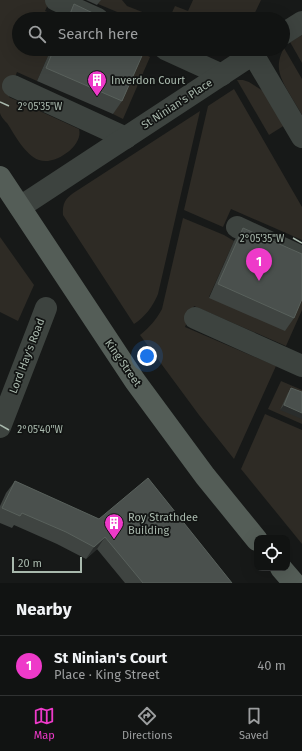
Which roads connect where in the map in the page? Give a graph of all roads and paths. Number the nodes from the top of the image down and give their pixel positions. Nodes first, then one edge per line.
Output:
1 (56, 0) edge
2 (83, 12) edge
3 (302, 22) edge
4 (290, 30) edge
5 (180, 56) edge
6 (251, 56) edge
7 (259, 56) edge
8 (222, 75) junction
9 (13, 86) dead end
10 (302, 137) edge
11 (126, 138) junction
12 (0, 177) edge
13 (20, 207) junction
14 (237, 227) dead end
15 (302, 257) edge
16 (46, 308) dead end
17 (195, 318) dead end
18 (302, 366) edge
19 (0, 427) edge
20 (254, 536) edge
21 (284, 571) edge
22 (294, 583) edge

1 - 2 street
3 - 4 street
5 - 8 street
6 - 8 street, St Ninian's Place
7 - 10 street, St Ninian's Place
8 - 11 street, St Ninian's Place
9 - 11 street
11 - 13 street, St Ninian's Place
12 - 13 main road, King Street
13 - 20 main road, King Street
14 - 15 street
16 - 19 street, Lord Hay's Road
17 - 18 street
21 - 22 main road

